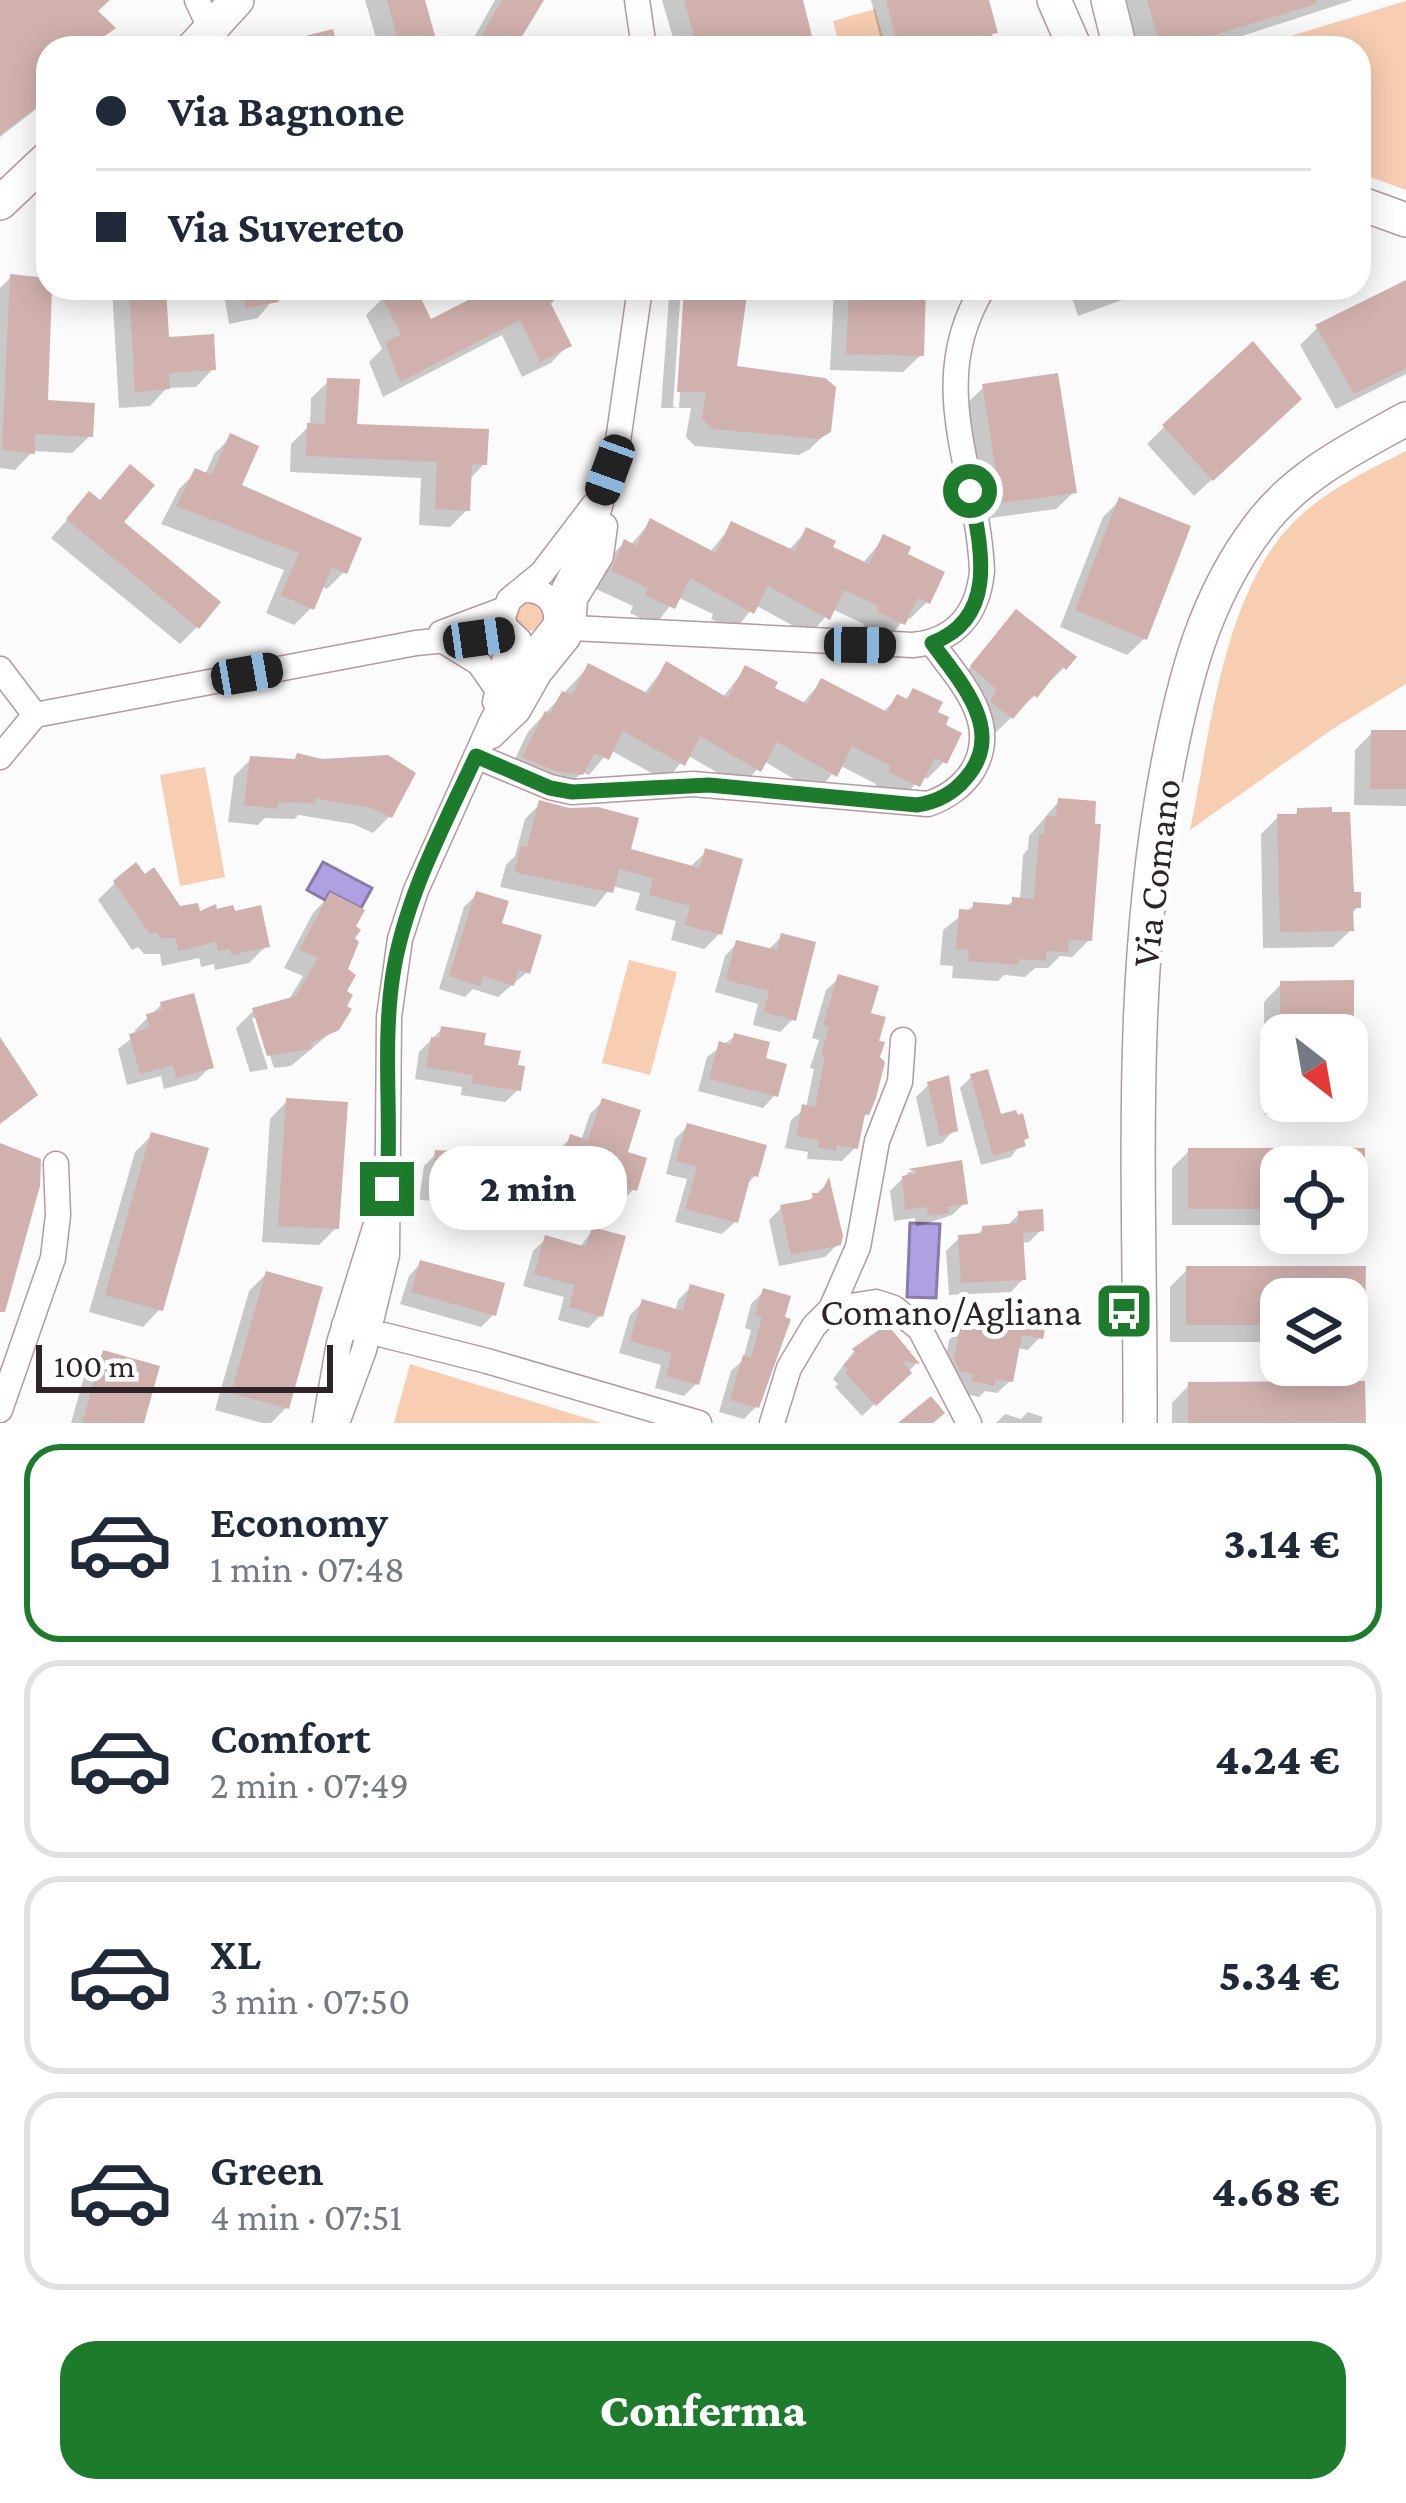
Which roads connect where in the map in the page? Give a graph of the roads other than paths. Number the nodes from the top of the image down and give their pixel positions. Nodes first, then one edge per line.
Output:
1 (237, 0) edge
2 (637, 0) edge
3 (1054, 0) edge
4 (1108, 0) edge
5 (204, 32) edge
6 (642, 36) edge
7 (1070, 36) edge
8 (1117, 36) edge
9 (36, 169) edge
10 (0, 203) edge
11 (1371, 207) edge
12 (1406, 220) edge
13 (638, 300) edge
14 (977, 300) edge
15 (1406, 419) edge
16 (601, 494) junction
17 (525, 590) junction
18 (555, 607) junction
19 (507, 621) junction
20 (573, 628) junction
21 (543, 640) junction
22 (443, 641) junction
23 (416, 643) junction
24 (932, 643) junction
25 (0, 669) edge
26 (497, 688) junction
27 (35, 715) junction
28 (483, 740) junction
29 (0, 757) edge
30 (903, 1040) dead end
31 (56, 1164) dead end
32 (831, 1310) junction
33 (356, 1328) junction
34 (0, 1410) edge
35 (651, 1416) edge
36 (325, 1423) edge
37 (337, 1423) edge
38 (699, 1423) edge
39 (772, 1423) edge
40 (969, 1423) edge
41 (1140, 1423) edge

1 - 5 street
2 - 6 street
3 - 7 street
4 - 8 street
9 - 10 street
11 - 12 street
13 - 16 street
14 - 24 street
15 - 41 street, Via Comano
16 - 17 street
16 - 18 street
16 - 20 street
17 - 18 street
17 - 19 street
18 - 21 street
19 - 21 street
19 - 22 street
19 - 23 street
19 - 26 street
20 - 24 street
20 - 28 street
21 - 28 street
22 - 23 street
22 - 26 street
23 - 27 street
24 - 28 street
25 - 27 street
26 - 28 street
27 - 29 street
28 - 33 street
30 - 32 street
31 - 34 street
32 - 39 street
32 - 40 street
33 - 35 street
33 - 36 street
33 - 37 street
35 - 38 street

